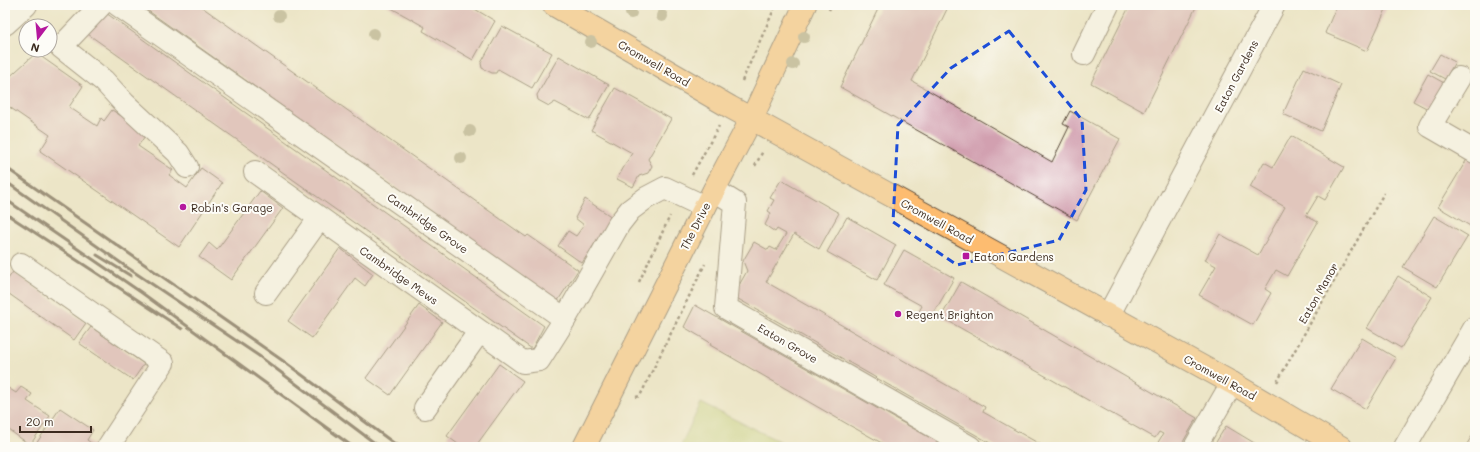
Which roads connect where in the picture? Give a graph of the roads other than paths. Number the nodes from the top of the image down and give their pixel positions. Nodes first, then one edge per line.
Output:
1 (26, 5) edge
2 (101, 5) edge
3 (118, 5) edge
4 (554, 5) edge
5 (805, 5) edge
6 (1108, 5) edge
7 (1274, 5) edge
8 (5, 24) edge
9 (1084, 54) dead end
10 (1459, 78) dead end
11 (752, 118) junction
12 (1475, 152) edge
13 (187, 167) dead end
14 (255, 172) dead end
15 (709, 199) junction
16 (319, 219) junction
17 (21, 264) dead end
18 (266, 293) dead end
19 (1108, 316) junction
20 (565, 319) junction
21 (1475, 328) edge
22 (479, 332) junction
23 (1232, 383) junction
24 (425, 408) dead end
25 (966, 445) edge
26 (108, 447) edge
27 (584, 447) edge
28 (1195, 447) edge
29 (1341, 447) edge
30 (1405, 447) edge

1 - 8 street
2 - 13 street
3 - 20 street, Cambridge Grove
4 - 11 main road, Cromwell Road
5 - 11 main road, The Drive
6 - 9 street
7 - 19 street, Eaton Gardens
10 - 12 street
11 - 15 main road, The Drive
11 - 19 main road, Cromwell Road
14 - 16 street, Cambridge Mews
15 - 20 street
15 - 25 street, Eaton Grove
15 - 27 main road, The Drive
16 - 18 street
16 - 22 street, Cambridge Mews
17 - 26 street
19 - 23 main road, Cromwell Road
20 - 22 street, Cambridge Mews
21 - 30 street
22 - 24 street
23 - 28 street
23 - 29 main road, Cromwell Road

